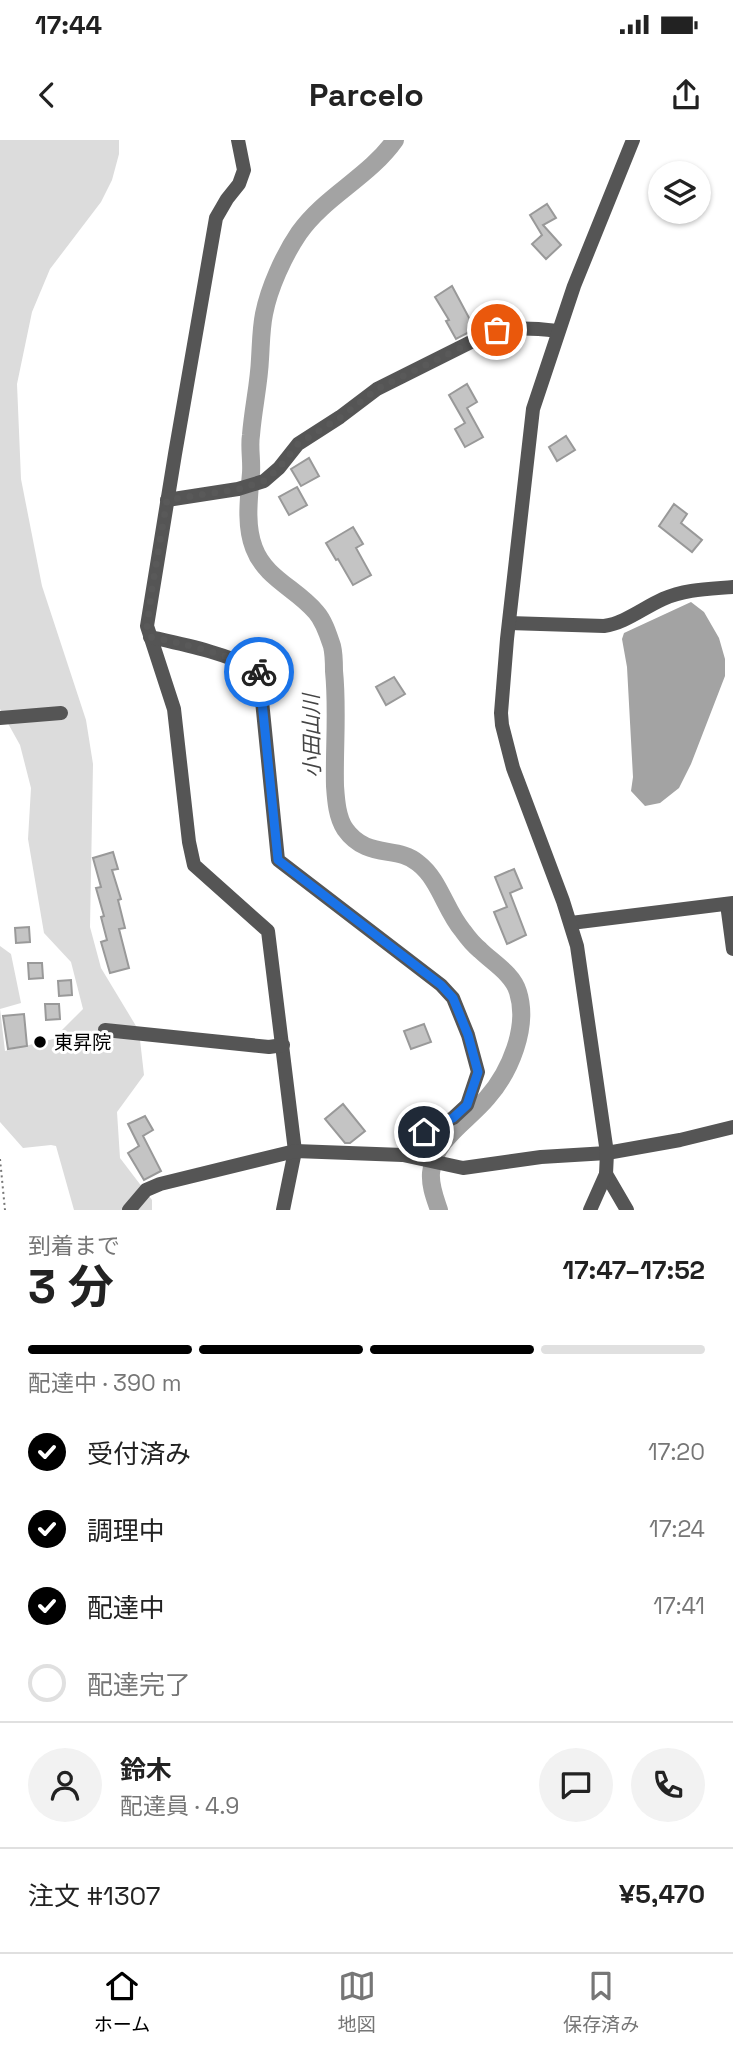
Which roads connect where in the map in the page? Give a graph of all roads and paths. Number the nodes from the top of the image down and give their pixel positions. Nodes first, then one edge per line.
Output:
1 (237, 140) edge
2 (633, 140) edge
3 (558, 331) junction
4 (167, 500) junction
5 (733, 587) edge
6 (509, 623) junction
7 (150, 637) junction
8 (61, 713) dead end
9 (0, 718) edge
10 (730, 904) edge
11 (570, 923) junction
12 (733, 949) edge
13 (105, 1030) dead end
14 (283, 1045) junction
15 (733, 1127) edge
16 (295, 1151) junction
17 (607, 1153) junction
18 (403, 1155) junction
19 (0, 1159) edge
20 (606, 1174) junction
21 (5, 1210) edge
22 (129, 1210) edge
23 (283, 1210) edge
24 (590, 1210) edge
25 (626, 1210) edge

1 - 4 street
2 - 3 street
3 - 4 street
3 - 6 street
4 - 7 street
5 - 6 street
6 - 11 street
7 - 14 street
7 - 18 street
8 - 9 street
10 - 11 street
10 - 12 street
11 - 17 street
13 - 14 street
14 - 16 street
15 - 17 street
16 - 18 street
16 - 22 street
16 - 23 street
17 - 18 street
17 - 20 street
19 - 21 path
20 - 24 street
20 - 25 street

